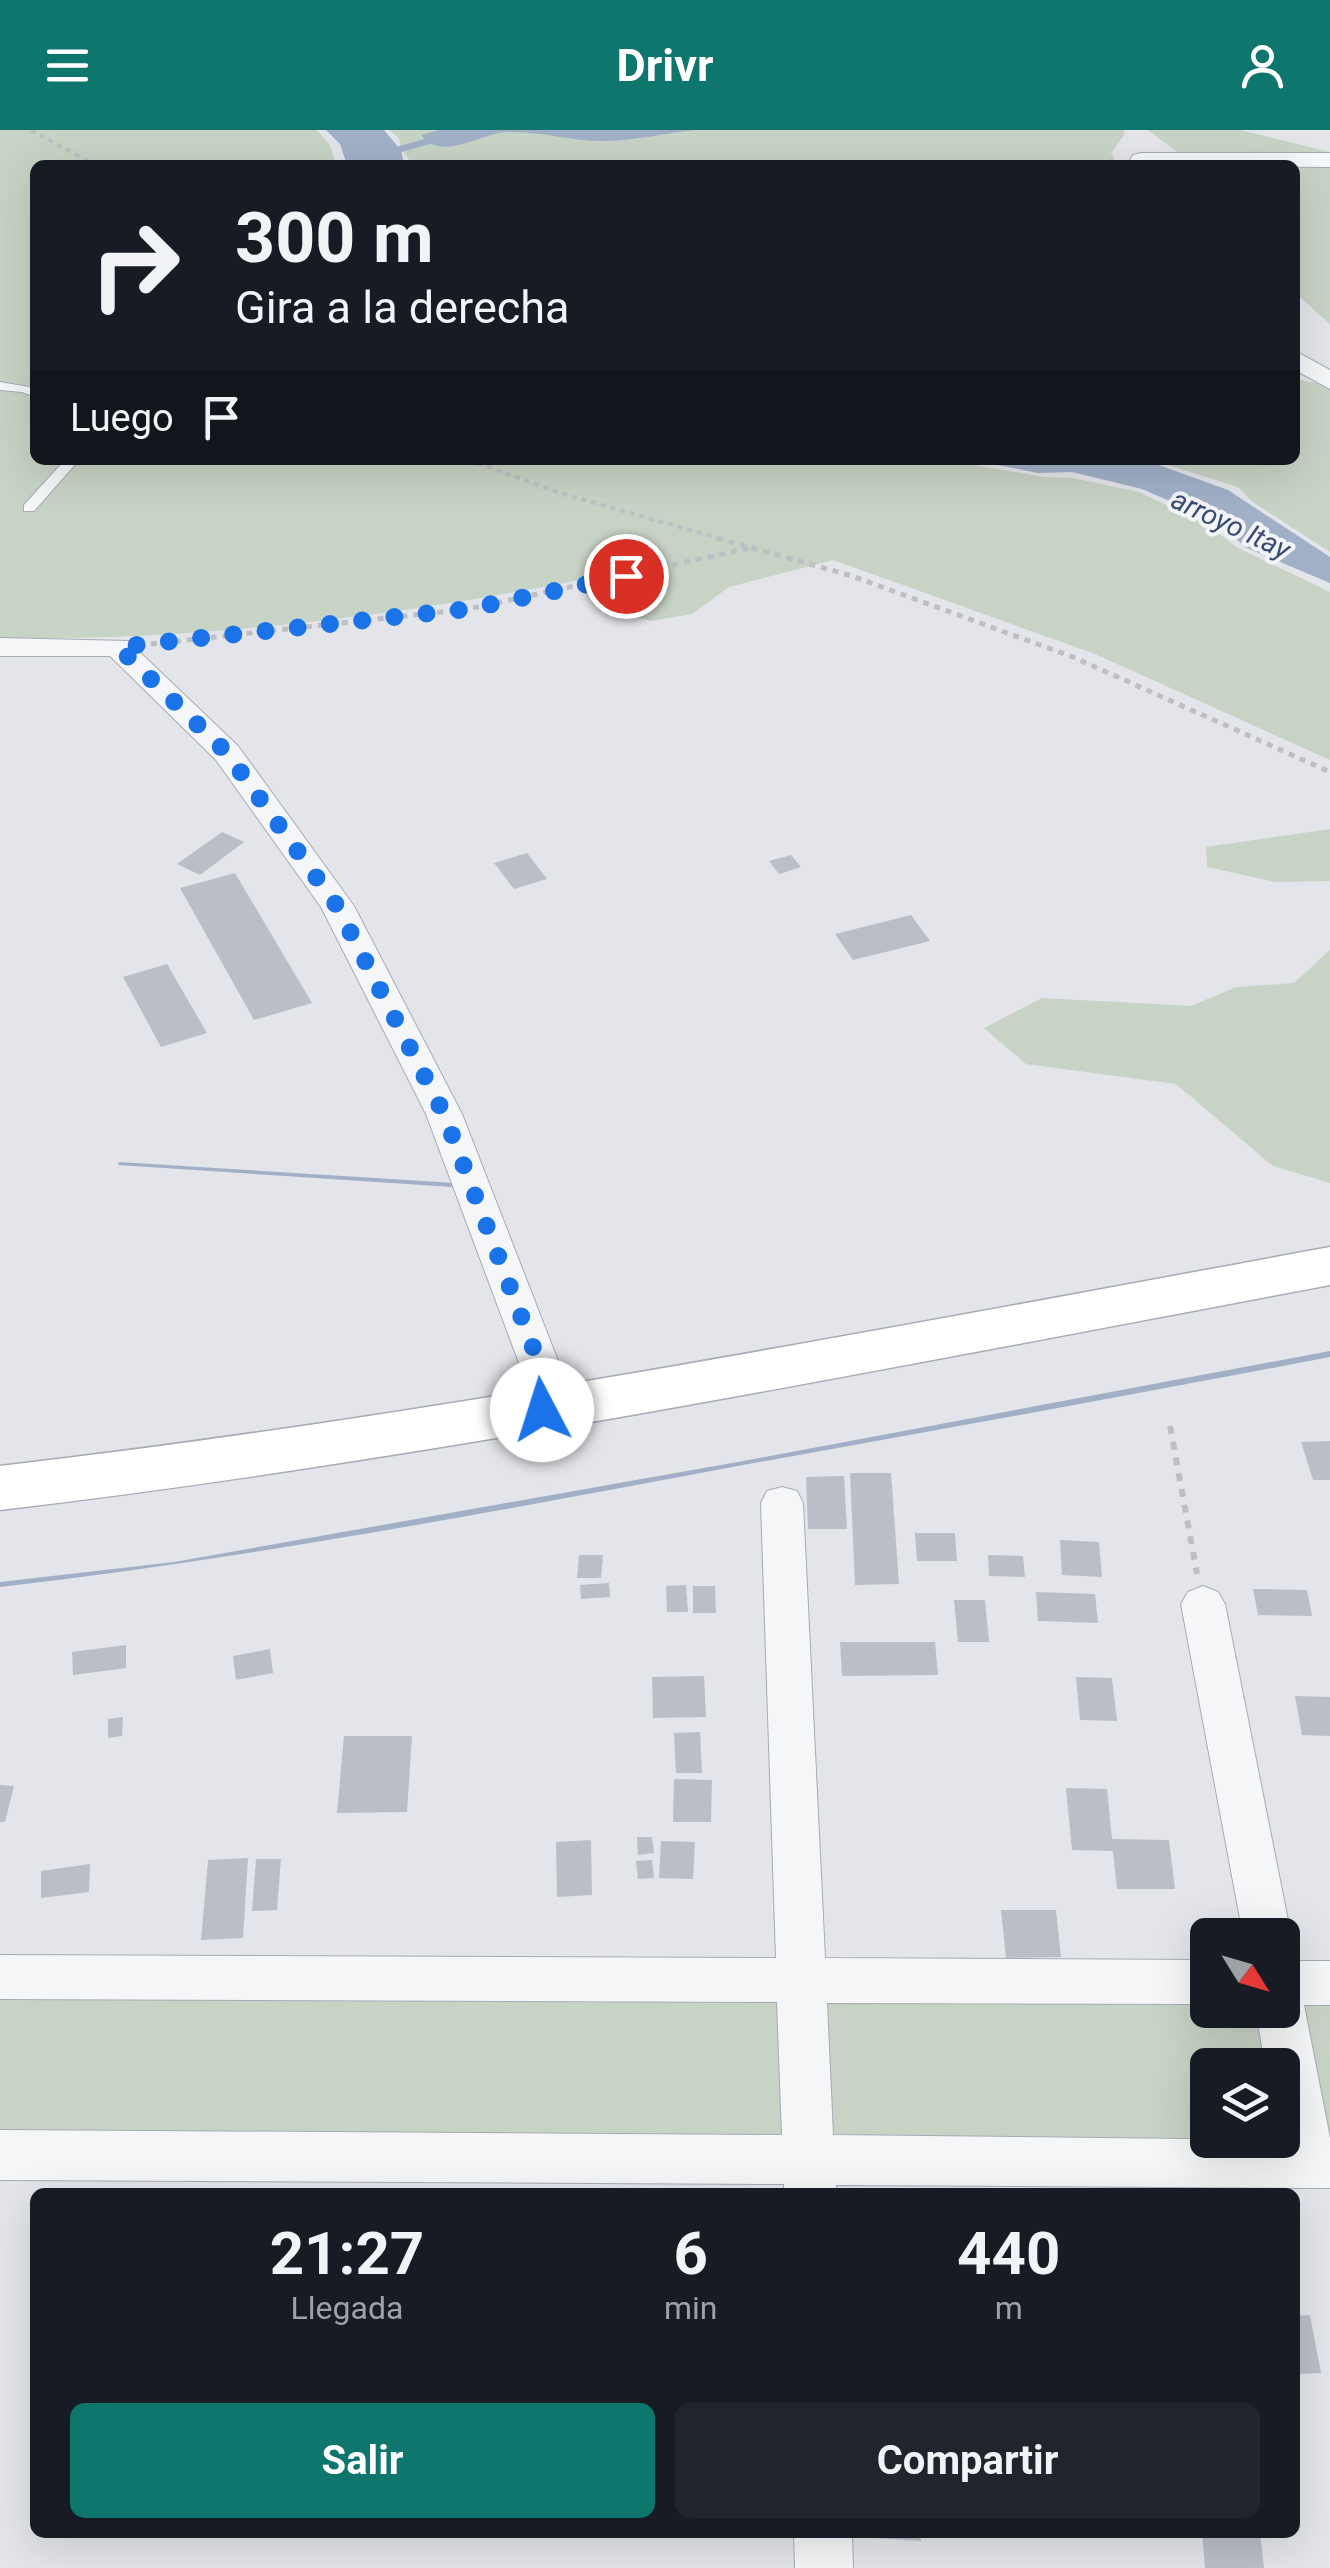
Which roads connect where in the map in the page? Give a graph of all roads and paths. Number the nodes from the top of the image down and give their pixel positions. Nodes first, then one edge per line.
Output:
1 (31, 130) edge
2 (1140, 157) edge
3 (86, 160) edge
4 (1330, 160) edge
5 (1300, 362) edge
6 (1330, 381) edge
7 (0, 386) edge
8 (30, 390) edge
9 (68, 465) edge
10 (482, 465) edge
11 (29, 508) dead end
12 (757, 547) junction
13 (0, 646) edge
14 (118, 647) junction
15 (1330, 772) edge
16 (1330, 1266) edge
17 (542, 1410) junction
18 (1170, 1426) dead end
19 (0, 1488) edge
20 (782, 1503) dead end
21 (1203, 1604) joint
22 (1264, 1918) edge
23 (0, 1977) edge
24 (802, 1980) junction
25 (1190, 1982) edge
26 (1300, 1983) edge
27 (1330, 1983) edge
28 (1285, 2028) edge
29 (0, 2155) edge
30 (1319, 2163) edge
31 (810, 2176) edge
32 (823, 2538) edge
33 (824, 2568) edge

1 - 3 path
2 - 4 street
5 - 6 street
7 - 8 lane
9 - 11 lane
10 - 12 path
12 - 14 path
12 - 15 path
13 - 14 street
14 - 17 street
16 - 17 street
17 - 19 street
18 - 21 path
20 - 24 street
21 - 22 street
23 - 24 street
24 - 25 street
24 - 31 street
26 - 27 street
28 - 30 street
29 - 31 street
30 - 31 street
32 - 33 street

